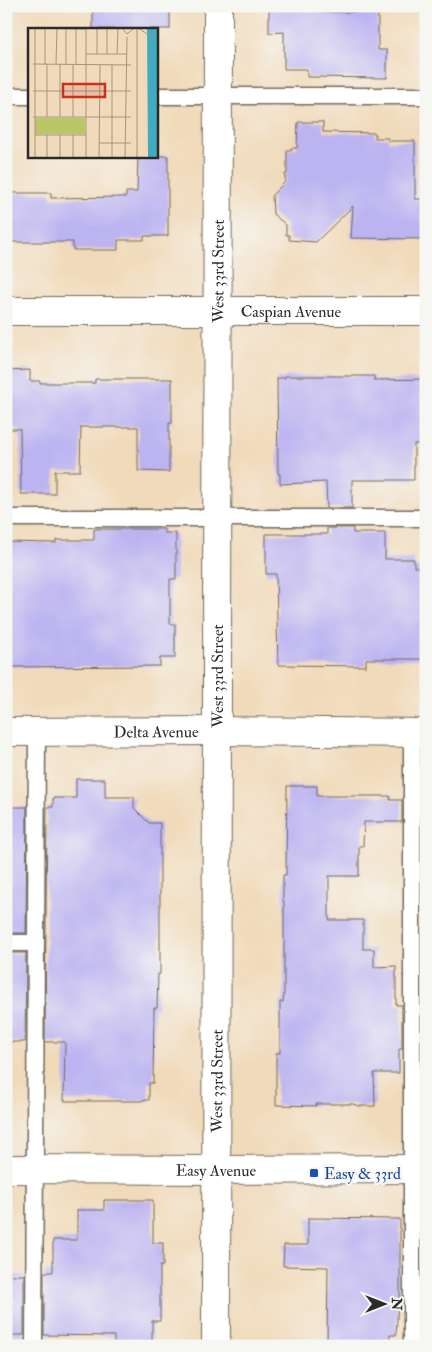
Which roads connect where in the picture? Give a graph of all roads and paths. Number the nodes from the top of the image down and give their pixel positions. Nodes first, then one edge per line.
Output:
1 (218, 6) edge
2 (6, 96) edge
3 (28, 96) edge
4 (158, 96) edge
5 (218, 96) junction
6 (426, 96) edge
7 (6, 311) edge
8 (217, 311) junction
9 (426, 311) edge
10 (6, 518) edge
11 (217, 518) junction
12 (426, 518) edge
13 (217, 731) junction
14 (6, 732) edge
15 (37, 732) junction
16 (419, 733) edge
17 (6, 943) edge
18 (36, 943) junction
19 (419, 943) edge
20 (6, 1169) edge
21 (35, 1169) junction
22 (419, 1169) edge
23 (216, 1170) junction
24 (34, 1346) edge
25 (216, 1346) edge
26 (412, 1346) edge

1 - 5 street, West 33rd Street
2 - 3 lane
4 - 5 lane
5 - 6 lane
5 - 8 street, West 33rd Street
7 - 8 street, Caspian Avenue
8 - 9 street, Caspian Avenue
8 - 11 street, West 33rd Street
10 - 11 lane
11 - 12 lane
11 - 13 street, West 33rd Street
13 - 15 street, Delta Avenue
13 - 16 street, Delta Avenue
13 - 23 street, West 33rd Street
14 - 15 street, Delta Avenue
15 - 18 lane
16 - 19 lane
17 - 18 lane
18 - 21 lane
19 - 22 lane
20 - 21 street, Easy Avenue
21 - 23 street, Easy Avenue
21 - 24 lane
22 - 23 street, Easy Avenue
22 - 26 lane
23 - 25 street, West 33rd Street

